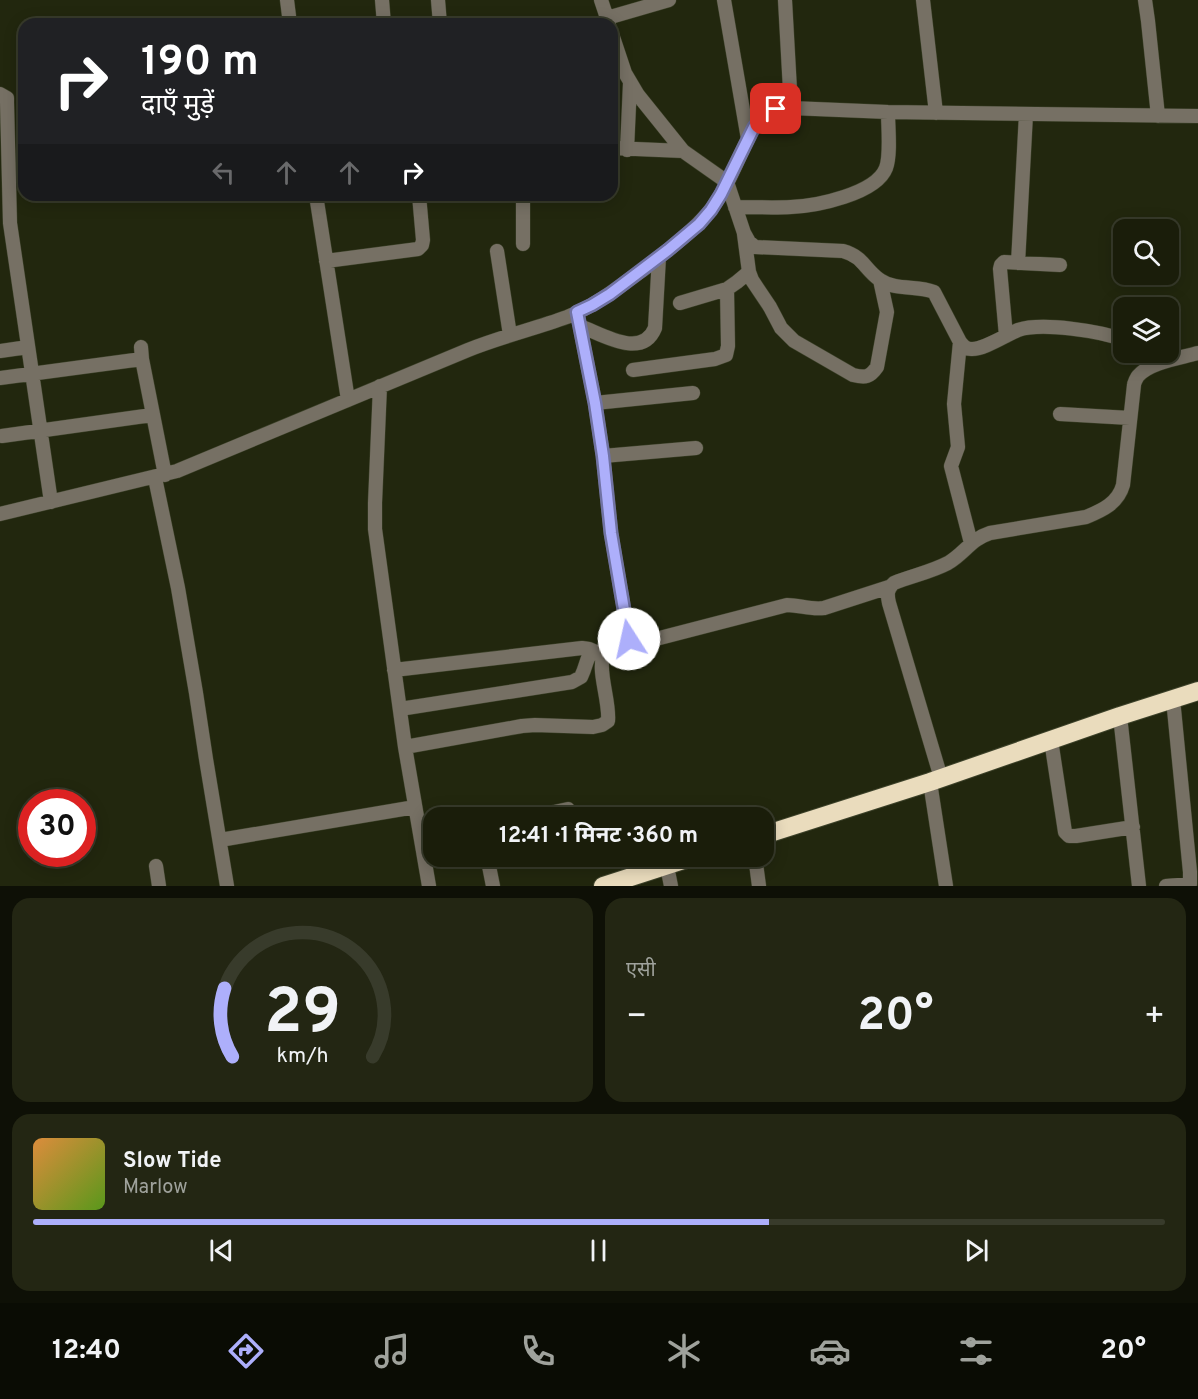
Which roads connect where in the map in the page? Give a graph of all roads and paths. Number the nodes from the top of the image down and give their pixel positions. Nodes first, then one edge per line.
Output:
1 (287, 0) edge
2 (382, 0) edge
3 (438, 0) edge
4 (601, 0) edge
5 (669, 0) edge
6 (724, 0) edge
7 (784, 0) edge
8 (923, 0) edge
9 (1145, 0) edge
10 (289, 18) edge
11 (384, 18) edge
12 (440, 18) edge
13 (607, 18) edge
14 (617, 18) edge
15 (618, 56) edge
16 (623, 75) edge
17 (0, 94) edge
18 (791, 108) junction
19 (888, 112) junction
20 (936, 113) junction
21 (1026, 114) junction
22 (1158, 116) junction
23 (1198, 116) edge
24 (748, 139) junction
25 (618, 149) edge
26 (627, 150) junction
27 (683, 151) junction
28 (727, 182) junction
29 (317, 201) edge
30 (420, 201) edge
31 (523, 201) edge
32 (735, 207) junction
33 (744, 233) junction
34 (523, 244) dead end
35 (497, 251) dead end
36 (659, 257) junction
37 (326, 261) junction
38 (1018, 263) junction
39 (1060, 265) dead end
40 (749, 272) junction
41 (880, 280) junction
42 (727, 289) junction
43 (680, 303) dead end
44 (579, 319) junction
45 (510, 335) junction
46 (1006, 336) junction
47 (1113, 337) edge
48 (960, 342) junction
49 (28, 347) junction
50 (0, 351) edge
51 (1198, 353) edge
52 (1179, 358) edge
53 (1159, 363) edge
54 (633, 370) dead end
55 (32, 373) junction
56 (0, 378) edge
57 (380, 386) junction
58 (693, 393) dead end
59 (348, 400) junction
60 (595, 403) junction
61 (1060, 414) dead end
62 (153, 415) junction
63 (1130, 418) junction
64 (40, 431) junction
65 (2, 436) dead end
66 (696, 448) dead end
67 (603, 456) junction
68 (160, 476) junction
69 (51, 502) junction
70 (0, 514) edge
71 (971, 543) junction
72 (889, 587) junction
73 (616, 650) junction
74 (596, 652) junction
75 (394, 669) junction
76 (1198, 691) edge
77 (1173, 699) junction
78 (400, 709) junction
79 (1120, 716) junction
80 (1051, 740) junction
81 (405, 747) junction
82 (936, 780) junction
83 (415, 807) junction
84 (1133, 827) junction
85 (774, 832) edge
86 (219, 840) junction
87 (156, 866) dead end
88 (489, 867) edge
89 (664, 867) edge
90 (667, 867) edge
91 (756, 867) edge
92 (1190, 885) edge
93 (159, 886) edge
94 (227, 886) edge
95 (429, 886) edge
96 (493, 886) edge
97 (603, 886) edge
98 (671, 886) edge
99 (759, 886) edge
100 (946, 886) edge
101 (1139, 886) edge
102 (1166, 886) edge

1 - 10 street
2 - 11 street
3 - 12 street
4 - 13 street
5 - 14 street
6 - 24 street
7 - 18 street
8 - 20 street
9 - 22 street
15 - 16 street
16 - 26 street
16 - 27 street
17 - 49 street
18 - 19 street
18 - 24 street
19 - 20 street
19 - 32 street
20 - 21 street
21 - 22 street
21 - 38 street
22 - 23 street
24 - 28 street
25 - 26 street
26 - 27 street
27 - 28 street
28 - 32 street
28 - 36 street
29 - 37 street
30 - 37 street
31 - 34 street
32 - 33 street
33 - 40 street
33 - 41 street
35 - 45 street
36 - 44 street
36 - 44 street
37 - 59 street
38 - 39 street
38 - 46 street
40 - 41 street
40 - 42 street
41 - 48 street
42 - 43 street
42 - 54 street
44 - 45 street
44 - 60 street
45 - 57 street
46 - 47 street
46 - 48 street
48 - 71 street
49 - 50 street
49 - 55 street
51 - 52 street
53 - 63 street
55 - 56 street
55 - 62 street
55 - 64 street
57 - 59 street
57 - 75 street
58 - 60 street
59 - 68 street
60 - 67 street
61 - 63 street
62 - 64 street
62 - 68 street
63 - 71 street
64 - 65 street
64 - 69 street
66 - 67 street
67 - 73 street
68 - 69 street
68 - 86 street
69 - 70 street
71 - 72 street
72 - 73 street
72 - 82 street
73 - 74 street
73 - 81 street
74 - 75 street
74 - 78 street
75 - 78 street
76 - 77 highway
77 - 79 highway
77 - 92 street
78 - 81 street
79 - 80 highway
79 - 84 street
80 - 82 highway
80 - 84 street
81 - 83 street
82 - 85 highway
82 - 100 street
83 - 86 street
83 - 95 street
84 - 101 street
86 - 94 street
87 - 93 street
88 - 96 street
89 - 97 highway
90 - 98 street
91 - 99 street
92 - 102 street

